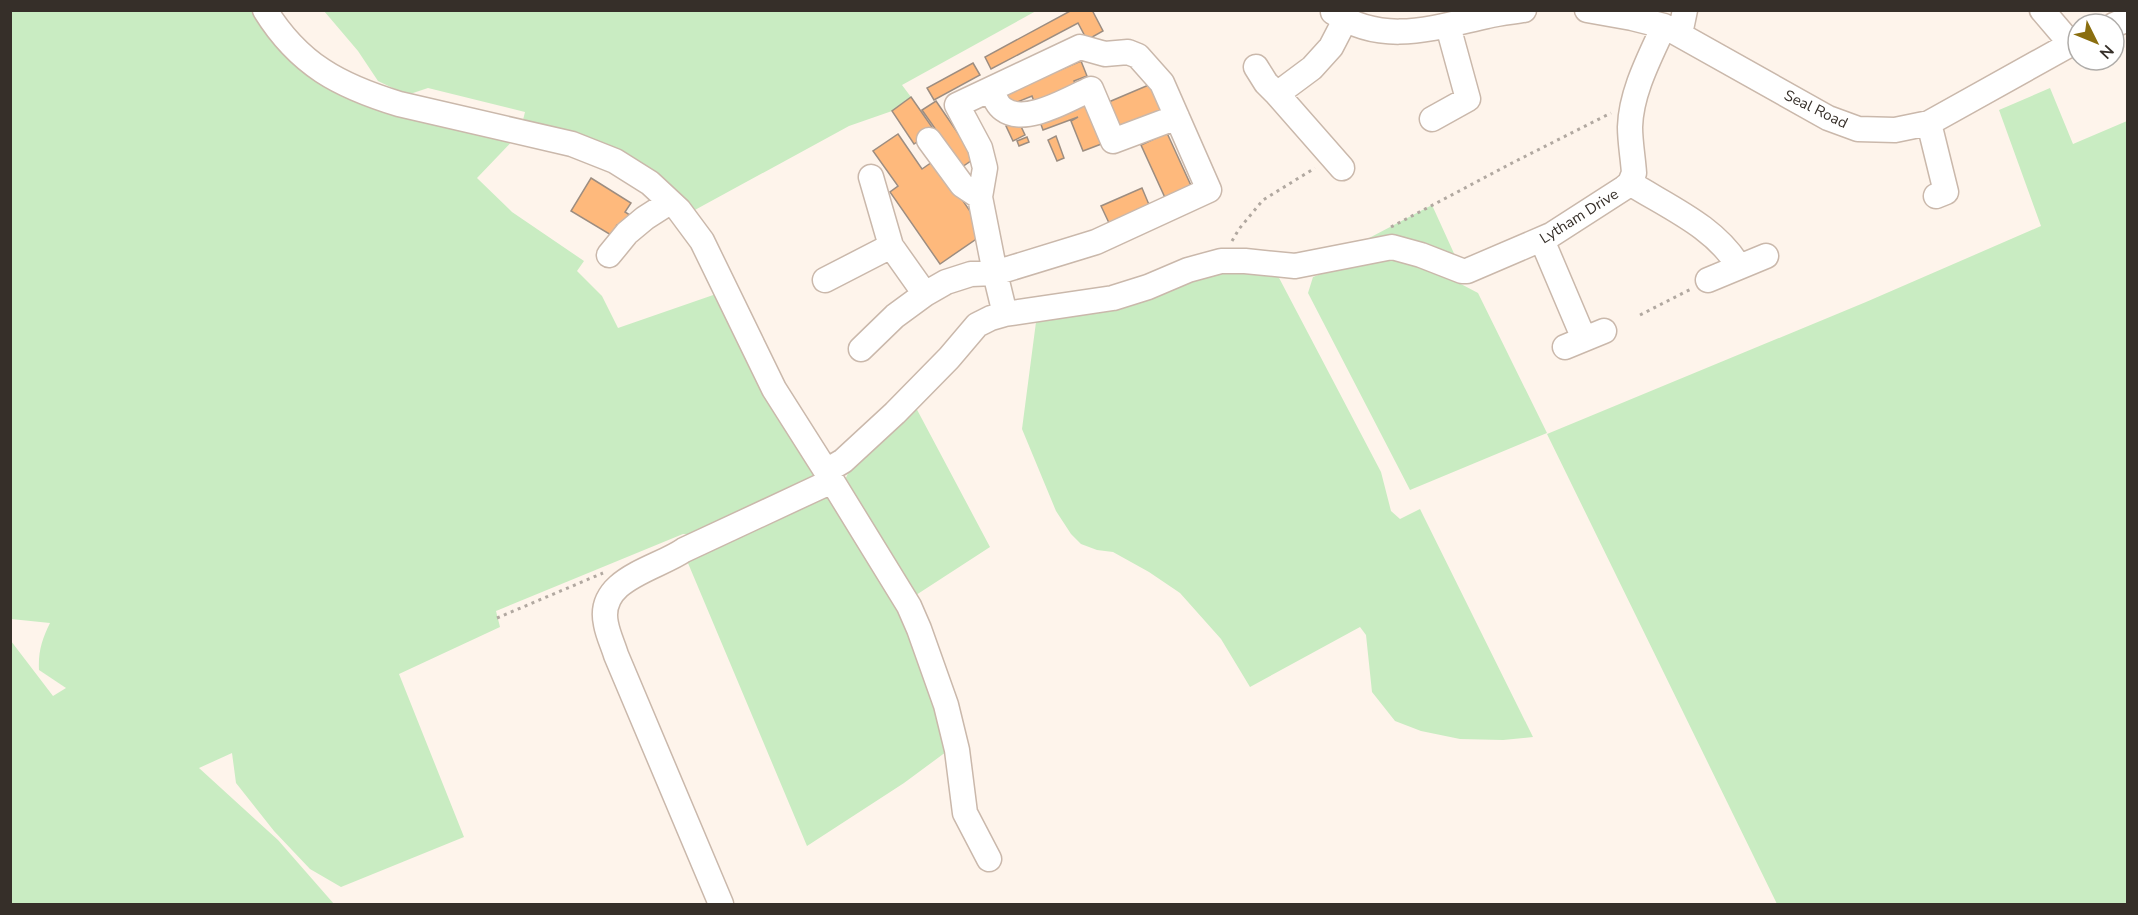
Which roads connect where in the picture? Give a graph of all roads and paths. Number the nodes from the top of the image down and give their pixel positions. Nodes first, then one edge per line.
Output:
1 (265, 10) edge
2 (1524, 10) edge
3 (1587, 10) edge
4 (1685, 10) edge
5 (2042, 10) edge
6 (1338, 15) edge
7 (1448, 26) junction
8 (1672, 30) junction
9 (2066, 34) edge
10 (2066, 46) edge
11 (1256, 67) dead end
12 (991, 89) junction
13 (1277, 94) junction
14 (1635, 101) junction
15 (1177, 117) junction
16 (1432, 119) dead end
17 (1929, 123) junction
18 (929, 140) dead end
19 (1337, 162) joint
20 (871, 177) dead end
21 (1629, 183) junction
22 (1936, 196) dead end
23 (980, 197) junction
24 (670, 202) junction
25 (1382, 232) dead end
26 (1542, 240) junction
27 (891, 246) junction
28 (609, 255) dead end
29 (1766, 256) dead end
30 (1221, 261) junction
31 (1739, 267) junction
32 (995, 273) junction
33 (825, 280) dead end
34 (1708, 280) joint
35 (925, 294) junction
36 (1005, 314) junction
37 (1640, 315) dead end
38 (1584, 339) dead end
39 (861, 349) dead end
40 (829, 476) junction
41 (604, 573) dead end
42 (498, 618) dead end
43 (989, 859) dead end
44 (721, 904) edge

1 - 24 street
2 - 7 street
3 - 8 street, Seal Road
4 - 8 street, Lytham Drive
5 - 9 street
6 - 7 street
6 - 13 street
7 - 16 street
8 - 14 street, Lytham Drive
8 - 17 street, Seal Road
10 - 17 street, Seal Road
11 - 13 street
12 - 15 street
12 - 15 street
12 - 23 street
13 - 19 street
14 - 21 street, Lytham Drive
14 - 25 path
15 - 32 street
17 - 22 street
18 - 23 street
19 - 30 path
20 - 27 street
21 - 26 street, Lytham Drive
21 - 31 street
23 - 32 street
24 - 28 street
24 - 40 street
26 - 30 street, Lytham Drive
26 - 38 street
27 - 33 street
27 - 35 street
29 - 31 street
30 - 36 street
31 - 34 street
32 - 35 street
32 - 36 street
34 - 37 path
35 - 39 street
36 - 40 street
40 - 43 street
40 - 44 street
41 - 42 path

